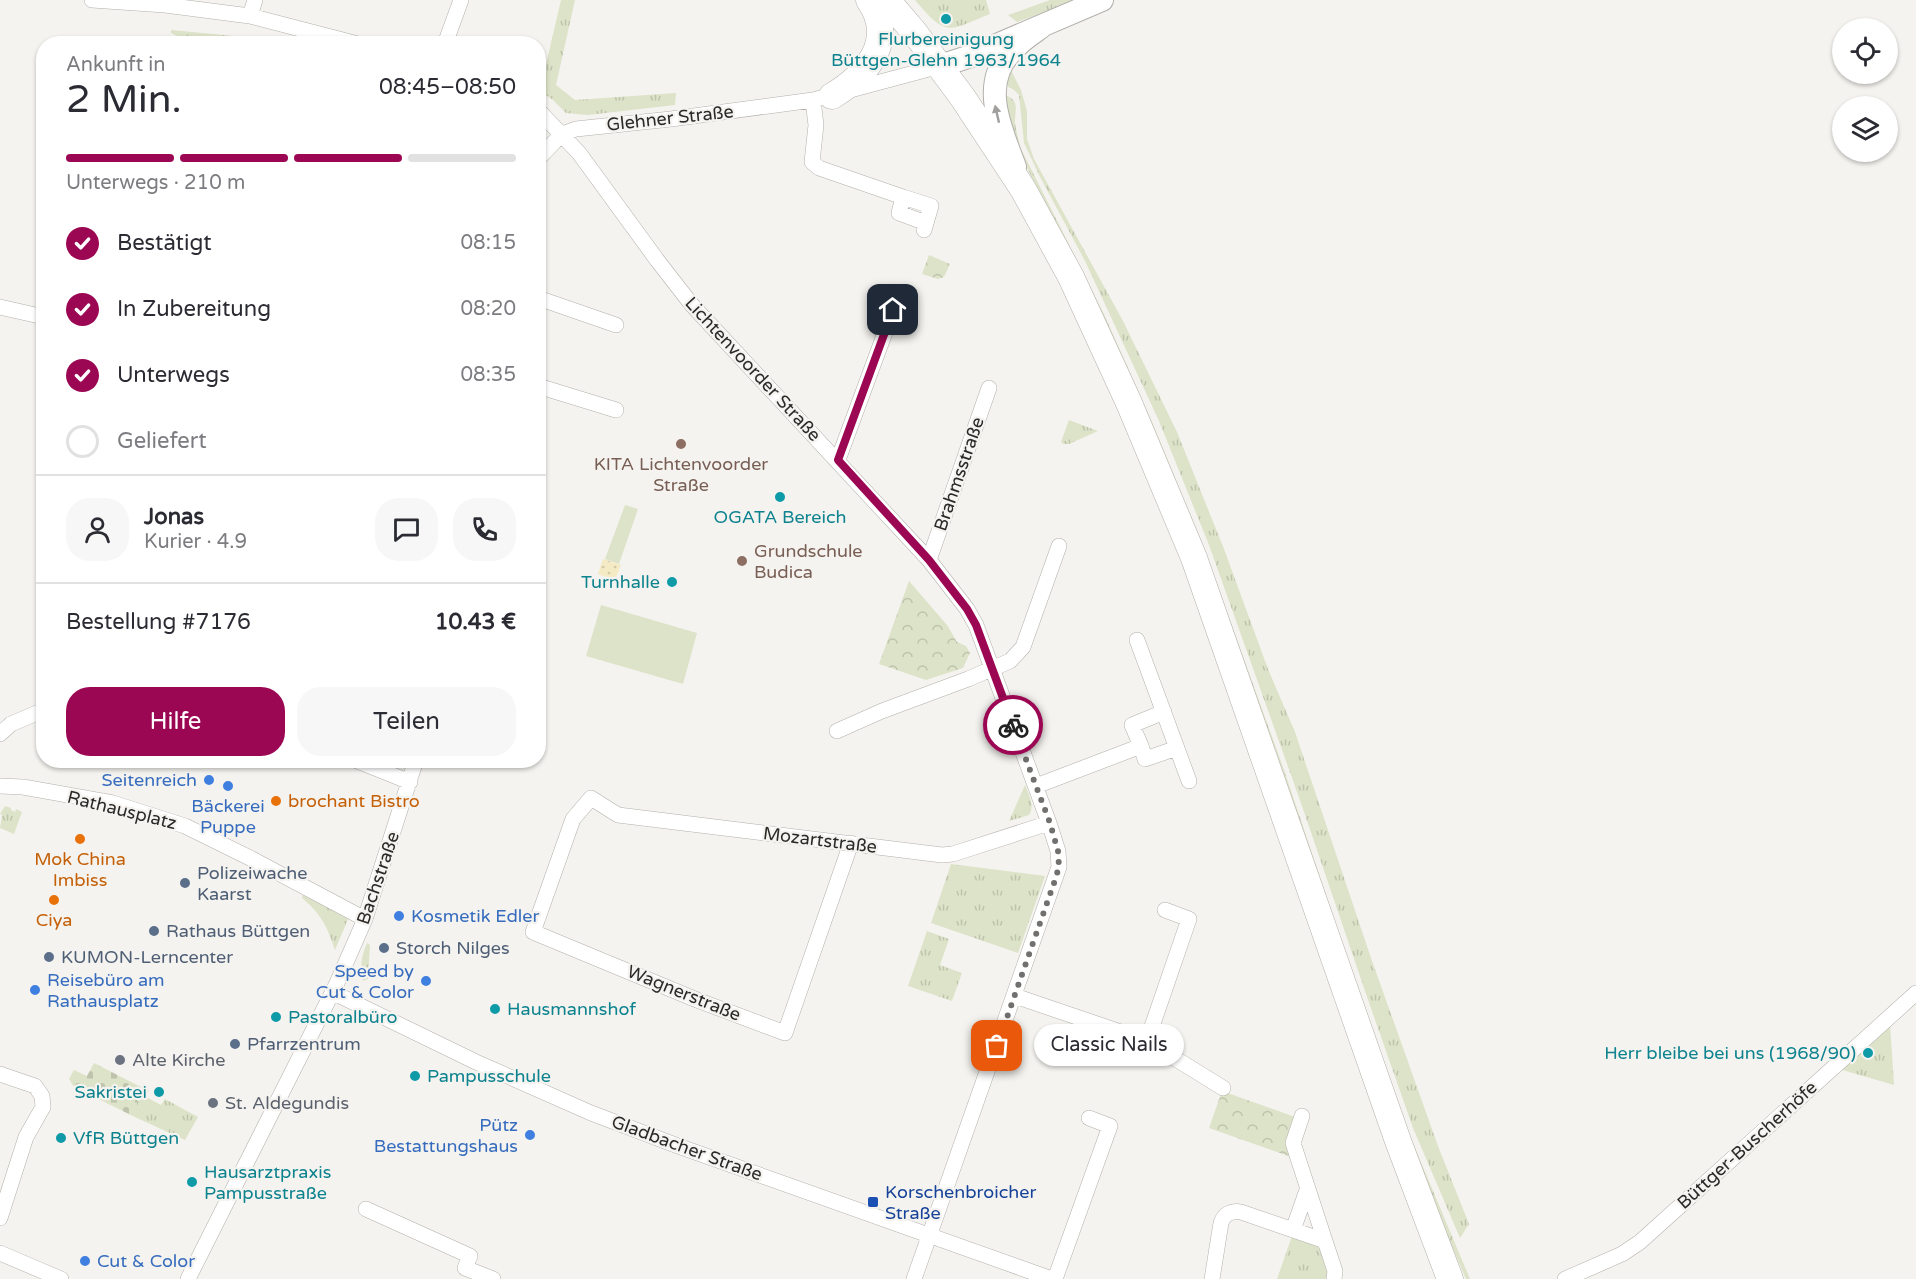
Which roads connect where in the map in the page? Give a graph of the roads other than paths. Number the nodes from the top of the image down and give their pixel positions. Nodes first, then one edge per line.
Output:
1 (92, 0) edge
2 (255, 0) edge
3 (460, 0) edge
4 (869, 0) edge
5 (887, 0) edge
6 (1102, 0) edge
7 (250, 16) junction
8 (1040, 28) junction
9 (327, 36) edge
10 (448, 36) edge
11 (940, 66) junction
12 (823, 98) junction
13 (546, 118) edge
14 (562, 134) junction
15 (546, 150) edge
16 (1023, 189) junction
17 (925, 226) dead end
18 (900, 292) dead end
19 (546, 301) edge
20 (0, 307) edge
21 (36, 315) edge
22 (616, 325) dead end
23 (546, 388) edge
24 (989, 388) dead end
25 (616, 410) dead end
26 (838, 460) junction
27 (1059, 546) dead end
28 (929, 560) junction
29 (1137, 640) dead end
30 (992, 670) junction
31 (1164, 712) junction
32 (36, 713) edge
33 (837, 731) dead end
34 (0, 734) edge
35 (1141, 746) junction
36 (1177, 748) junction
37 (375, 768) edge
38 (414, 768) edge
39 (1189, 781) dead end
40 (410, 782) junction
41 (0, 786) edge
42 (1036, 786) junction
43 (591, 798) joint
44 (1050, 823) junction
45 (851, 843) junction
46 (1165, 910) dead end
47 (365, 919) junction
48 (332, 992) junction
49 (1916, 993) edge
50 (1015, 996) junction
51 (1147, 1041) junction
52 (0, 1074) edge
53 (1223, 1088) dead end
54 (1302, 1116) dead end
55 (1089, 1118) dead end
56 (1307, 1190) junction
57 (366, 1209) dead end
58 (0, 1218) edge
59 (1293, 1230) junction
60 (930, 1236) junction
61 (1325, 1241) junction
62 (0, 1254) edge
63 (61, 1279) edge
64 (188, 1279) edge
65 (493, 1279) edge
66 (914, 1279) edge
67 (1053, 1279) edge
68 (1212, 1279) edge
69 (1334, 1279) edge
70 (1450, 1279) edge
71 (1565, 1279) edge

1 - 7 street
2 - 7 street
3 - 10 street
4 - 12 main road
5 - 11 main road
6 - 8 main road
7 - 9 street
8 - 11 main road
16 -> 8 main road
11 - 12 street, Glehner Straße
11 - 16 main road
12 - 14 street, Glehner Straße
12 - 17 street
13 - 14 street, Lichtenvoorder Straße
14 - 15 street
14 - 26 street, Lichtenvoorder Straße
16 - 70 main road
18 - 26 street
19 - 22 street
20 - 21 street
23 - 25 street
24 - 28 street, Brahmsstraße
26 - 28 street, Lichtenvoorder Straße
27 - 30 street
28 - 30 street, Lichtenvoorder Straße
29 - 31 street
30 - 33 street
30 - 42 street, Lichtenvoorder Straße
31 - 35 street
31 - 36 street
32 - 34 street
35 - 36 street
35 - 42 street
36 - 39 street
37 - 40 street
38 - 40 street, Bachstraße
40 - 47 street, Bachstraße
41 - 47 street, Rathausplatz
42 - 44 street, Lichtenvoorder Straße
43 - 45 street, Mozartstraße
43 - 45 street, Wagnerstraße
44 - 45 street, Mozartstraße
44 - 50 street, Lichtenvoorder Straße
46 - 51 street
47 - 48 street, Bachstraße
48 - 60 street, Gladbacher Straße
48 - 64 street, Bachstraße
49 - 71 street, Büttger-Buscherhöfe
50 - 51 street
50 - 60 street, Lichtenvoorder Straße
51 - 53 street
52 - 58 street
54 - 56 street
55 - 67 street
56 - 59 street
56 - 61 street
57 - 65 street
59 - 61 street
59 - 68 street
60 - 66 street
60 - 67 street, Gladbacher Straße
61 - 69 street
62 - 63 street

